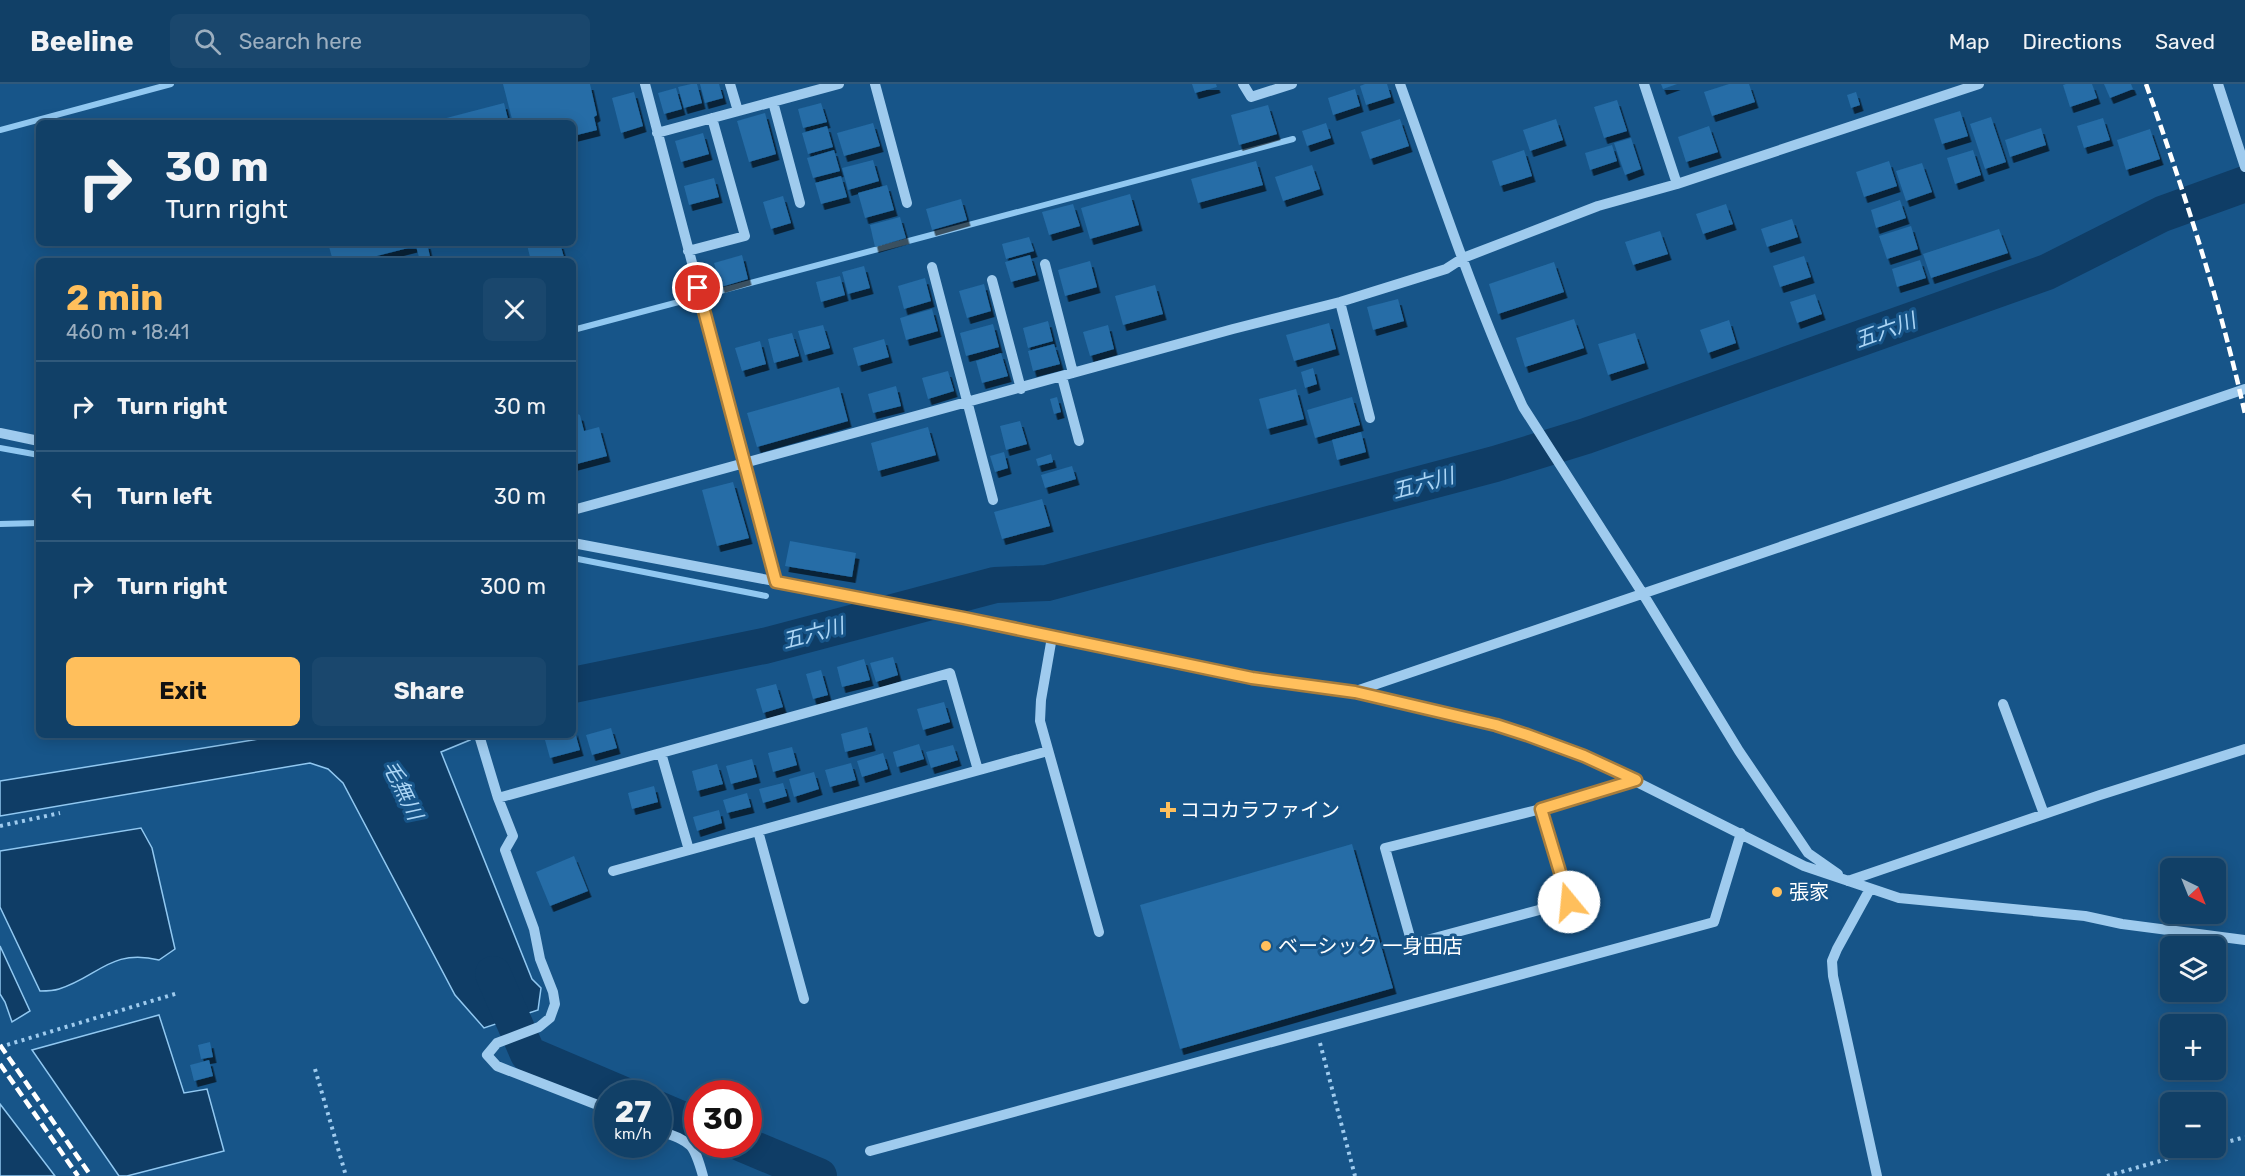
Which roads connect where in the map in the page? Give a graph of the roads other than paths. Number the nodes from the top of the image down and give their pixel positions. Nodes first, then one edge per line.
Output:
1 (645, 84) edge
2 (730, 84) edge
3 (839, 84) edge
4 (875, 84) edge
5 (1242, 84) edge
6 (1292, 84) edge
7 (1400, 84) edge
8 (1644, 84) edge
9 (1979, 84) edge
10 (2218, 84) edge
11 (827, 86) edge
12 (773, 102) junction
13 (738, 111) junction
14 (712, 118) junction
15 (657, 133) junction
16 (2244, 164) edge
17 (1677, 184) junction
18 (907, 203) dead end
19 (800, 204) dead end
20 (688, 251) junction
21 (1463, 258) junction
22 (1045, 264) dead end
23 (932, 267) dead end
24 (992, 280) dead end
25 (1340, 302) junction
26 (1073, 373) junction
27 (1062, 376) junction
28 (1021, 388) junction
29 (2245, 389) edge
30 (968, 403) junction
31 (1370, 418) dead end
32 (0, 433) edge
33 (36, 440) edge
34 (1079, 441) dead end
35 (746, 464) junction
36 (993, 500) dead end
37 (576, 509) edge
38 (576, 544) edge
39 (776, 582) junction
40 (1643, 594) junction
41 (1052, 637) junction
42 (1355, 692) junction
43 (2003, 704) dead end
44 (480, 738) edge
45 (2245, 749) edge
46 (1048, 751) junction
47 (661, 753) junction
48 (978, 770) junction
49 (1636, 780) junction
50 (498, 798) junction
51 (1541, 809) junction
52 (2044, 814) junction
53 (758, 831) junction
54 (1741, 833) junction
55 (688, 850) junction
56 (1808, 853) junction
57 (1804, 866) junction
58 (613, 871) dead end
59 (1848, 882) junction
60 (1870, 889) junction
61 (1099, 932) dead end
62 (2245, 940) edge
63 (804, 999) dead end
64 (594, 1104) edge
65 (672, 1136) edge
66 (870, 1151) dead end
67 (703, 1176) edge
68 (1877, 1176) edge

1 - 15 street
2 - 13 street
3 - 11 street
4 - 18 street
5 - 6 street
7 - 21 street
8 - 17 street
9 - 17 street
10 - 16 street
11 - 12 street
12 - 13 street
12 - 19 street
13 - 14 street
14 - 15 street
14 - 20 street
15 - 20 street
17 - 21 street
20 - 35 street
21 - 25 street
21 - 40 street
22 - 26 street
23 - 30 street
24 - 28 street
25 - 26 street
25 - 31 street
26 - 27 street
27 - 28 street
27 - 34 street
28 - 30 street
29 - 40 street
30 - 35 street
30 - 36 street
32 - 33 street
35 - 37 street
35 - 39 street
38 - 39 street
39 - 41 street
40 - 42 street
40 - 56 street
41 - 42 street
41 - 46 street
42 - 49 street
43 - 52 street
44 - 50 street
45 - 52 street
46 - 48 street
46 - 61 street
47 - 48 street
47 - 50 street
47 - 55 street
48 - 53 street
49 - 51 street
49 - 54 street
50 - 64 street
51 - 51 street
52 - 59 street
53 - 55 street
53 - 63 street
54 - 57 street
54 - 66 street
55 - 58 street
56 - 57 street
56 - 59 street
57 - 59 street
59 - 60 street
60 - 62 street
60 - 68 street
65 - 67 street

